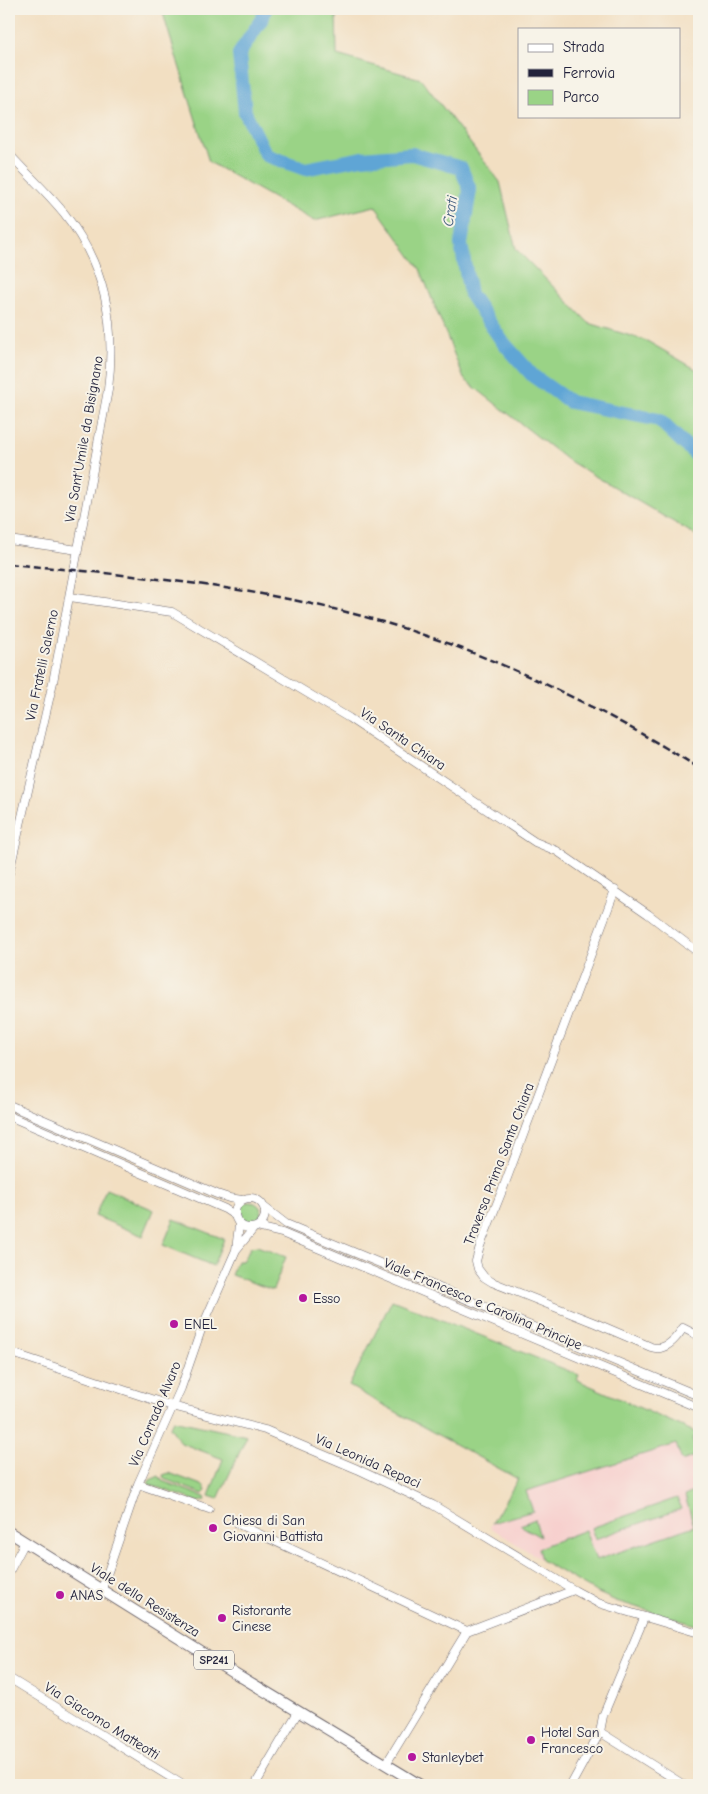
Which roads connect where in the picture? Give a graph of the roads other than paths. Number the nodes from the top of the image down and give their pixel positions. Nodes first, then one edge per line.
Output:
1 (9, 154) edge
2 (9, 540) edge
3 (78, 550) junction
4 (70, 597) junction
5 (9, 873) edge
6 (615, 890) junction
7 (699, 953) edge
8 (9, 1104) edge
9 (9, 1116) edge
10 (242, 1200) junction
11 (264, 1207) junction
12 (234, 1215) junction
13 (239, 1225) junction
14 (255, 1228) junction
15 (236, 1250) junction
16 (699, 1336) edge
17 (9, 1352) edge
18 (699, 1396) edge
19 (172, 1406) junction
20 (699, 1408) edge
21 (138, 1484) junction
22 (209, 1509) dead end
23 (238, 1524) dead end
24 (9, 1532) edge
25 (25, 1542) junction
26 (9, 1572) edge
27 (102, 1589) junction
28 (574, 1590) junction
29 (644, 1618) junction
30 (467, 1631) junction
31 (699, 1633) edge
32 (9, 1678) edge
33 (298, 1712) junction
34 (600, 1732) junction
35 (386, 1764) junction
36 (182, 1785) edge
37 (255, 1785) edge
38 (420, 1785) edge
39 (571, 1785) edge
40 (684, 1785) edge

1 - 3 street, Via Sant'Umile da Bisignano
2 - 3 street
3 - 4 street, Via Fratelli Salerno
4 - 5 street, Via Fratelli Salerno
4 - 6 street, Via Santa Chiara
6 - 7 street, Via Santa Chiara
6 - 16 street, Traversa Prima Santa Chiara
8 - 10 street, Viale Francesco e Carolina Principe
9 - 12 street
10 - 11 street, Viale Francesco e Carolina Principe
10 - 12 street
11 - 14 street
11 - 18 street, Viale Francesco e Carolina Principe
12 - 13 street
13 - 14 street, Viale Francesco e Carolina Principe
13 - 15 street, Via Corrado Alvaro
14 - 15 street, Via Corrado Alvaro
14 - 20 street, Viale Francesco e Carolina Principe
15 - 19 street, Via Corrado Alvaro
17 - 19 street, Via Leonida Repaci
19 - 21 street, Via Corrado Alvaro
19 - 28 street, Via Leonida Repaci
21 - 22 street
21 - 27 street, Via Corrado Alvaro
23 - 30 street
24 - 25 main road, Viale della Resistenza / SP241
25 - 26 street
25 - 27 main road, Viale della Resistenza / SP241
27 - 33 main road, Viale della Resistenza / SP241
28 - 29 street, Via Leonida Repaci
28 - 30 street
29 - 31 street, Via Leonida Repaci
29 - 34 street
30 - 35 street
32 - 36 street, Via Giacomo Matteotti
33 - 35 main road, Viale della Resistenza / SP241
33 - 37 street
34 - 39 street
34 - 40 street
35 - 38 main road, Viale della Resistenza / SP241

